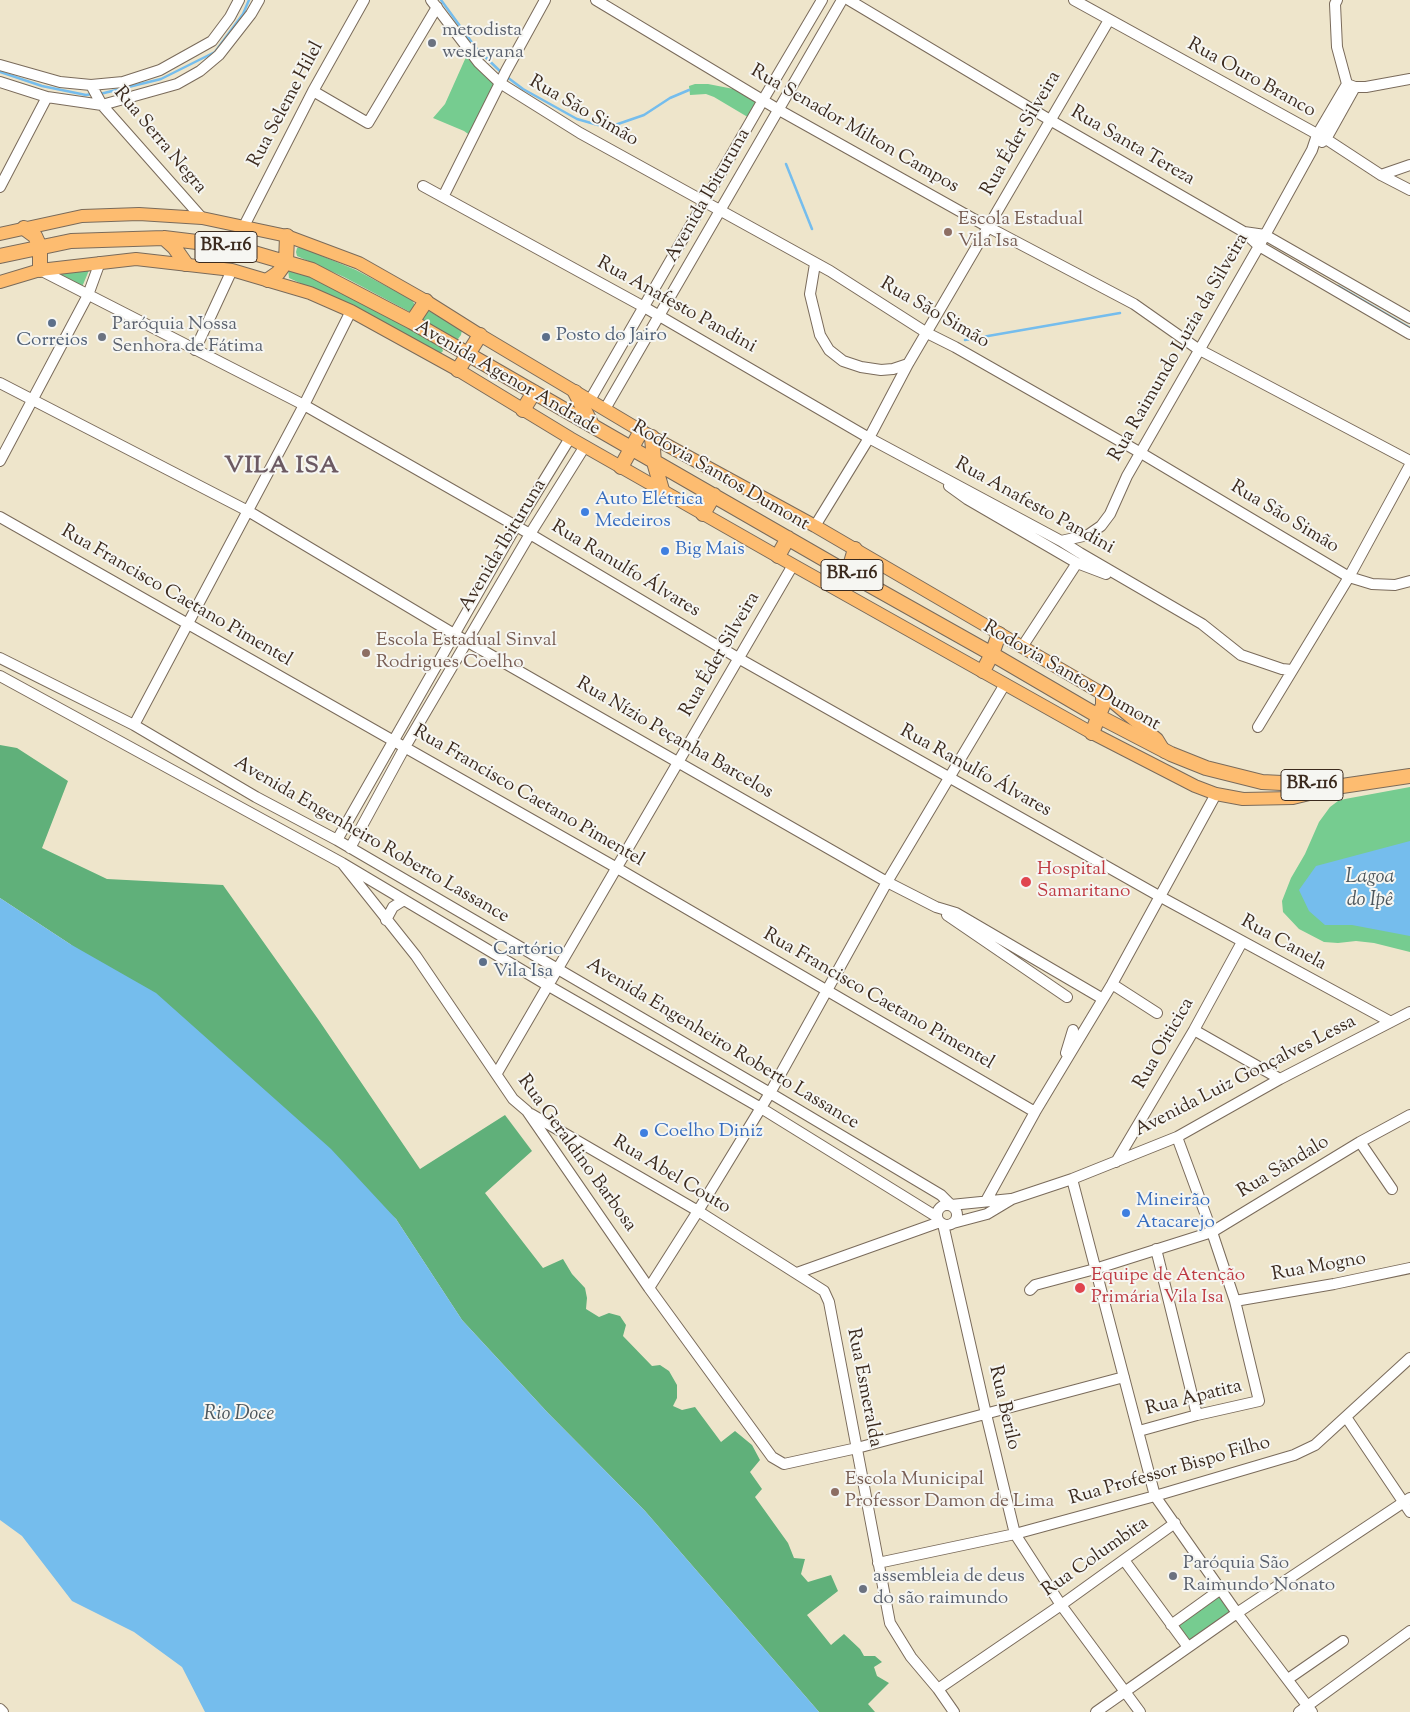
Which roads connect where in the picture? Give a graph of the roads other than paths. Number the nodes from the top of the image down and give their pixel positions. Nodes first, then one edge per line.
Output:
1 (239, 0) edge
2 (258, 0) edge
3 (364, 0) edge
4 (545, 0) edge
5 (596, 0) edge
6 (822, 0) edge
7 (842, 0) edge
8 (849, 0) edge
9 (1074, 0) edge
10 (1338, 0) edge
11 (434, 3) edge
12 (1108, 20) junction
13 (0, 65) edge
14 (1410, 78) edge
15 (0, 82) edge
16 (500, 83) junction
17 (91, 85) junction
18 (1351, 86) junction
19 (313, 91) junction
20 (47, 97) junction
21 (763, 100) junction
22 (102, 105) junction
23 (779, 110) junction
24 (1050, 120) junction
25 (1321, 137) junction
26 (1410, 165) edge
27 (1381, 175) junction
28 (1, 183) edge
29 (423, 186) dead end
30 (1410, 190) edge
31 (443, 197) junction
32 (705, 201) junction
33 (720, 211) junction
34 (202, 218) junction
35 (988, 227) junction
36 (24, 228) junction
37 (243, 228) junction
38 (1244, 232) junction
39 (0, 234) edge
40 (1265, 234) junction
41 (287, 236) junction
42 (164, 238) junction
43 (1259, 246) junction
44 (40, 247) junction
45 (0, 256) edge
46 (100, 262) junction
47 (286, 262) junction
48 (186, 264) junction
49 (815, 264) junction
50 (40, 270) junction
51 (232, 270) junction
52 (268, 280) junction
53 (0, 282) edge
54 (88, 295) junction
55 (426, 301) junction
56 (644, 307) junction
57 (350, 311) junction
58 (660, 316) junction
59 (1410, 318) edge
60 (412, 322) junction
61 (927, 332) junction
62 (1410, 334) edge
63 (480, 335) junction
64 (1198, 349) junction
65 (194, 350) junction
66 (468, 355) junction
67 (908, 364) junction
68 (458, 370) junction
69 (0, 383) edge
70 (534, 392) junction
71 (575, 392) junction
72 (33, 399) junction
73 (590, 400) junction
74 (304, 405) junction
75 (605, 409) junction
76 (523, 410) junction
77 (592, 425) junction
78 (646, 434) junction
79 (570, 438) junction
80 (869, 438) junction
81 (585, 446) junction
82 (632, 448) junction
83 (1141, 453) junction
84 (910, 459) junction
85 (0, 461) edge
86 (654, 462) junction
87 (1410, 463) edge
88 (621, 467) junction
89 (1407, 478) edge
90 (662, 490) junction
91 (714, 495) junction
92 (248, 511) junction
93 (702, 514) junction
94 (0, 517) edge
95 (516, 526) junction
96 (815, 526) junction
97 (530, 534) junction
98 (788, 538) junction
99 (1061, 540) junction
100 (855, 549) junction
101 (778, 556) junction
102 (1077, 563) junction
103 (793, 565) junction
104 (848, 573) junction
105 (1349, 577) junction
106 (1410, 581) edge
107 (1139, 588) junction
108 (187, 624) junction
109 (454, 634) junction
110 (999, 634) junction
111 (468, 642) junction
112 (1022, 647) junction
113 (992, 654) junction
114 (0, 658) edge
115 (738, 658) junction
116 (1292, 670) junction
117 (982, 671) junction
118 (0, 676) edge
119 (1005, 684) junction
120 (1103, 694) junction
121 (1098, 716) junction
122 (134, 725) junction
123 (1258, 727) dead end
124 (1092, 733) junction
125 (393, 740) junction
126 (405, 747) junction
127 (1165, 752) junction
128 (679, 762) junction
129 (1410, 776) edge
130 (950, 778) junction
131 (1342, 786) junction
132 (1216, 794) junction
133 (256, 796) junction
134 (249, 811) junction
135 (337, 840) junction
136 (350, 848) junction
137 (342, 863) junction
138 (616, 868) junction
139 (887, 882) junction
140 (1159, 896) junction
141 (404, 900) junction
142 (936, 907) junction
143 (386, 920) junction
144 (1242, 942) junction
145 (557, 968) junction
146 (1112, 984) junction
147 (547, 985) junction
148 (826, 991) junction
149 (1067, 997) dead end
150 (1103, 999) junction
151 (1410, 1012) edge
152 (1157, 1013) dead end
153 (1390, 1022) junction
154 (1073, 1030) dead end
155 (1194, 1030) junction
156 (496, 1073) junction
157 (1057, 1075) junction
158 (1280, 1079) junction
159 (770, 1093) junction
160 (761, 1108) junction
161 (526, 1111) junction
162 (1035, 1112) junction
163 (1410, 1115) edge
164 (1177, 1138) junction
165 (1360, 1142) junction
166 (865, 1150) junction
167 (1116, 1162) junction
168 (856, 1166) junction
169 (1072, 1179) junction
170 (1392, 1189) dead end
171 (1012, 1199) junction
172 (986, 1201) junction
173 (951, 1205) junction
174 (698, 1212) junction
175 (943, 1222) junction
176 (1212, 1232) junction
177 (1156, 1249) junction
178 (1410, 1268) edge
179 (1095, 1269) junction
180 (797, 1273) junction
181 (649, 1288) junction
182 (1030, 1290) dead end
183 (1235, 1301) junction
184 (1410, 1358) edge
185 (1124, 1377) junction
186 (986, 1414) junction
187 (1197, 1415) junction
188 (1346, 1417) junction
189 (1139, 1431) junction
190 (857, 1448) junction
191 (1155, 1496) junction
192 (1406, 1500) edge
193 (1410, 1512) edge
194 (1175, 1524) junction
195 (1015, 1534) junction
196 (1124, 1560) junction
197 (878, 1563) junction
198 (1221, 1589) junction
199 (1062, 1605) junction
200 (1237, 1612) junction
201 (1171, 1625) junction
202 (1410, 1631) edge
203 (1344, 1641) dead end
204 (1188, 1647) junction
205 (1288, 1679) junction
206 (938, 1689) junction
207 (1126, 1691) junction
208 (0, 1709) edge
209 (1306, 1710) edge
210 (3, 1712) edge
211 (954, 1712) edge
212 (1096, 1712) edge
213 (1140, 1712) edge

1 - 17 street
2 - 22 street
3 - 19 street, Rua Seleme Hilel
4 - 16 street
5 - 21 street, Rua Senador Milton Campos
6 - 21 street, Avenida Ibituruna
7 - 23 street, Avenida Ibituruna
8 - 24 street, Rua Santa Tereza
9 - 12 street, Rua Ouro Branco
10 - 18 street
11 - 16 street, Rua São Simão
11 - 19 street
12 - 24 street, Rua Éder Silveira
12 - 25 street, Rua Ouro Branco
13 - 17 street
14 - 18 street
15 - 20 street
16 - 31 street
16 - 32 street, Rua São Simão
17 - 22 street, Rua Serra Negra
18 - 25 street, Rua Raimundo Luzia da Silveira
19 - 37 street, Rua Seleme Hilel
20 - 22 street
20 - 28 street
21 - 23 street, Rua Senador Milton Campos
21 - 32 street, Avenida Ibituruna
22 - 34 street, Rua Serra Negra
23 - 33 street, Avenida Ibituruna
23 - 35 street, Rua Senador Milton Campos
24 - 35 street, Rua Éder Silveira
24 - 38 street, Rua Santa Tereza
25 - 27 street, Rua Ouro Branco
25 - 40 street, Rua Raimundo Luzia da Silveira
26 - 27 street
27 - 30 street, Rua Ouro Branco
29 - 31 street, Rua Anafesto Pandini
31 - 56 street, Rua Anafesto Pandini
32 - 33 street, Rua São Simão
32 - 56 street, Avenida Ibituruna
33 - 49 street, Rua São Simão
33 - 58 street, Avenida Ibituruna
34 - 36 main road, Avenida Agenor Andrade
34 - 37 main road, Avenida Agenor Andrade
35 - 61 street, Rua Éder Silveira
35 - 64 street, Rua Senador Milton Campos
36 - 39 main road, Avenida Agenor Andrade
36 - 44 highway
37 - 41 main road, Avenida Agenor Andrade
38 - 40 street, Rua Santa Tereza
38 - 43 street, Rua Santa Tereza
40 - 43 street, Rua Raimundo Luzia da Silveira
40 - 59 street, Rua Santa Tereza
41 - 47 highway
41 - 55 main road, Avenida Agenor Andrade
42 - 44 highway, Rodovia Santos Dumont / BR-116
42 - 47 highway, Rodovia Santos Dumont / BR-116
42 - 48 highway
43 - 62 street, Rua Santa Tereza
43 - 64 street, Rua Raimundo Luzia da Silveira
44 - 45 highway, Rodovia Santos Dumont / BR-116
44 - 50 highway
46 - 48 main road, Avenida Agenor Andrade
46 - 50 main road, Avenida Agenor Andrade
46 - 54 street
47 - 52 highway
47 - 60 highway, Rodovia Santos Dumont / BR-116
48 - 51 main road, Avenida Agenor Andrade
49 - 61 street, Rua São Simão
49 - 67 street
50 - 53 main road, Avenida Agenor Andrade
50 - 54 street, Rua Ranulfo Álvares
51 - 52 main road, Avenida Agenor Andrade
51 - 65 street
52 - 57 main road, Avenida Agenor Andrade
54 - 65 street, Rua Ranulfo Álvares
54 - 72 street
55 - 60 highway
55 - 63 main road, Avenida Agenor Andrade
56 - 58 street, Rua Anafesto Pandini
56 - 73 street, Avenida Ibituruna
57 - 68 main road, Avenida Agenor Andrade
57 - 74 street
58 - 75 street, Avenida Ibituruna
58 - 80 street, Rua Anafesto Pandini
60 - 66 highway, Rodovia Santos Dumont / BR-116
61 - 67 street, Rua Éder Silveira
61 - 83 street, Rua São Simão
63 - 66 highway
63 - 71 main road, Avenida Agenor Andrade
64 - 83 street, Rua Raimundo Luzia da Silveira
64 - 87 street, Rua Senador Milton Campos
65 - 74 street, Rua Ranulfo Álvares
66 - 68 highway
66 - 70 highway, Rodovia Santos Dumont / BR-116
67 - 80 street, Rua Éder Silveira
68 - 76 main road, Avenida Agenor Andrade
69 - 72 street, Rua Nízio Peçanha Barcelos
70 - 76 highway
70 - 77 highway, Rodovia Santos Dumont / BR-116
71 - 73 main road, Avenida Agenor Andrade
71 - 77 highway
72 - 85 street
72 - 92 street, Rua Nízio Peçanha Barcelos
73 - 75 main road, Avenida Agenor Andrade
74 - 92 street
74 - 95 street, Rua Ranulfo Álvares
75 - 78 main road, Avenida Agenor Andrade
76 - 79 main road, Avenida Agenor Andrade
77 - 82 highway, Rodovia Santos Dumont / BR-116
78 - 82 highway
78 - 86 highway
78 - 96 main road, Avenida Agenor Andrade
79 - 81 main road, Avenida Agenor Andrade
79 - 95 street, Avenida Ibituruna
80 - 84 street, Rua Anafesto Pandini
80 - 96 street, Rua Éder Silveira
81 - 88 main road, Avenida Agenor Andrade
81 - 97 street, Avenida Ibituruna
82 - 86 highway, Rodovia Santos Dumont / BR-116
82 - 88 highway
83 - 99 street, Rua Raimundo Luzia da Silveira
83 - 105 street, Rua São Simão
84 - 99 street, Rua Anafesto Pandini
84 - 102 street, Rua Anafesto Pandini
86 - 90 highway
86 - 91 highway, Rodovia Santos Dumont / BR-116
87 - 89 street
88 - 90 main road, Avenida Agenor Andrade
89 - 105 street
90 - 93 main road, Avenida Agenor Andrade
91 - 93 highway
91 - 98 highway, Rodovia Santos Dumont / BR-116
92 - 108 street
92 - 109 street, Rua Nízio Peçanha Barcelos
93 - 101 main road, Avenida Agenor Andrade
94 - 108 street, Rua Francisco Caetano Pimentel
95 - 97 street, Rua Ranulfo Álvares
95 - 109 street, Avenida Ibituruna
96 - 100 main road, Avenida Agenor Andrade
97 - 111 street, Avenida Ibituruna
97 - 115 street, Rua Ranulfo Álvares
98 - 101 highway
98 - 104 highway, Rodovia Santos Dumont / BR-116
99 - 107 street, Rua Anafesto Pandini
100 - 104 highway
100 - 110 main road, Avenida Agenor Andrade
101 - 103 main road, Avenida Agenor Andrade
102 - 107 street, Rua Anafesto Pandini
102 - 112 street
103 - 115 street, Rua Éder Silveira
103 - 117 main road, Avenida Agenor Andrade
104 - 113 highway, Rodovia Santos Dumont / BR-116
105 - 106 street, Rua São Simão
105 - 116 street
107 - 116 street, Rua Anafesto Pandini
108 - 122 street
108 - 125 street, Rua Francisco Caetano Pimentel
109 - 111 street, Rua Nízio Peçanha Barcelos
109 - 125 street, Avenida Ibituruna
110 - 112 main road, Avenida Agenor Andrade
110 - 113 highway
111 - 126 street, Avenida Ibituruna
111 - 128 street, Rua Nízio Peçanha Barcelos
112 - 120 main road, Avenida Agenor Andrade
113 - 117 highway
113 - 121 highway, Rodovia Santos Dumont / BR-116
114 - 122 street, Avenida Engenheiro Roberto Lassance
115 - 128 street, Rua Éder Silveira
115 - 130 street, Rua Ranulfo Álvares
116 - 123 street
117 - 119 main road, Avenida Agenor Andrade
118 - 134 street, Avenida Engenheiro Roberto Lassance
119 - 124 main road, Avenida Agenor Andrade
119 - 130 street
120 - 121 highway
120 - 127 main road, Avenida Agenor Andrade
121 - 124 highway
121 - 127 highway, Rodovia Santos Dumont / BR-116
122 - 133 street, Avenida Engenheiro Roberto Lassance
124 - 132 main road, Avenida Agenor Andrade
125 - 126 street, Rua Francisco Caetano Pimentel
125 - 135 street, Avenida Ibituruna
126 - 136 street, Avenida Ibituruna
126 - 138 street, Rua Francisco Caetano Pimentel
127 - 131 highway, Rodovia Santos Dumont / BR-116
128 - 138 street, Rua Éder Silveira
128 - 139 street, Rua Nízio Peçanha Barcelos
129 - 131 highway, Rodovia Santos Dumont / BR-116
130 - 139 street
130 - 140 street, Rua Ranulfo Álvares
131 - 132 main road, Avenida Agenor Andrade
132 - 140 street
133 - 134 street
133 - 135 street, Avenida Engenheiro Roberto Lassance
134 - 137 street, Avenida Engenheiro Roberto Lassance
135 - 136 street, Avenida Engenheiro Roberto Lassance
136 - 145 street, Avenida Engenheiro Roberto Lassance
137 - 141 street, Avenida Engenheiro Roberto Lassance
137 - 143 street, Rua Geraldino Barbosa
138 - 145 street, Rua Éder Silveira
138 - 148 street, Rua Francisco Caetano Pimentel
139 - 142 street, Rua Nízio Peçanha Barcelos
139 - 148 street
140 - 144 street, Rua Canela
140 - 146 street
141 - 143 street
141 - 147 street, Avenida Engenheiro Roberto Lassance
142 - 149 street, Rua Nízio Peçanha Barcelos
142 - 150 street, Rua Nízio Peçanha Barcelos
143 - 156 street, Rua Geraldino Barbosa
144 - 153 street, Rua Canela
144 - 155 street, Rua Oiticica
145 - 147 street, Rua Éder Silveira
145 - 159 street, Avenida Engenheiro Roberto Lassance
146 - 150 street
146 - 152 street
147 - 156 street, Rua Éder Silveira
147 - 160 street, Avenida Engenheiro Roberto Lassance
148 - 159 street
148 - 162 street, Rua Francisco Caetano Pimentel
150 - 157 street
151 - 153 street, Avenida Luiz Gonçalves Lessa
153 - 158 street, Avenida Luiz Gonçalves Lessa
154 - 157 street
155 - 158 street
155 - 167 street, Rua Oiticica
156 - 161 street, Rua Geraldino Barbosa
157 - 162 street
158 - 164 street, Avenida Luiz Gonçalves Lessa
159 - 160 street
159 - 166 street, Avenida Engenheiro Roberto Lassance
160 - 168 street, Avenida Engenheiro Roberto Lassance
160 - 174 street
161 - 174 street, Rua Abel Couto
161 - 181 street, Rua Geraldino Barbosa
162 - 172 street
163 - 165 street, Rua Sândalo
164 - 167 street, Avenida Luiz Gonçalves Lessa
164 - 176 street
165 - 170 street
165 - 176 street, Rua Sândalo
166 - 168 street
166 - 173 street, Avenida Engenheiro Roberto Lassance
167 - 169 street, Avenida Luiz Gonçalves Lessa
168 - 175 street, Avenida Engenheiro Roberto Lassance
169 - 171 street, Avenida Luiz Gonçalves Lessa
169 - 179 street
171 - 172 street, Avenida Luiz Gonçalves Lessa
171 - 175 street, Avenida Luiz Gonçalves Lessa
172 - 173 street, Avenida Luiz Gonçalves Lessa
173 - 175 street, Rua Berilo
173 - 175 street
174 - 180 street, Rua Abel Couto
174 - 181 street
175 - 180 street, Avenida Luiz Gonçalves Lessa
175 - 186 street, Rua Berilo
176 - 177 street, Rua Sândalo
176 - 183 street
177 - 179 street, Rua Sândalo
177 - 187 street
178 - 183 street, Rua Mogno
179 - 182 street, Rua Sândalo
179 - 185 street
180 - 190 street, Rua Esmeralda
181 - 190 street, Rua Geraldino Barbosa
183 - 187 street, Rua Apatita
184 - 188 street, Rua Professor Bispo Filho
185 - 186 street
185 - 189 street
186 - 190 street
186 - 195 street, Rua Berilo
187 - 189 street, Rua Apatita
188 - 191 street, Rua Professor Bispo Filho
188 - 192 street
189 - 191 street
190 - 197 street, Rua Esmeralda
191 - 194 street
191 - 195 street, Rua Professor Bispo Filho
192 - 193 street
192 - 200 street
194 - 196 street, Rua Columbita
194 - 198 street
195 - 197 street, Rua Professor Bispo Filho
195 - 199 street, Rua Berilo
196 - 199 street, Rua Columbita
196 - 201 street
197 - 206 street, Rua Esmeralda
198 - 200 street
198 - 201 street
199 - 206 street, Rua Columbita
199 - 207 street, Rua Berilo
200 - 204 street
200 - 205 street
201 - 204 street
202 - 209 street
203 - 205 street
204 - 207 street
205 - 209 street
206 - 211 street, Rua Esmeralda
207 - 212 street
207 - 213 street, Rua Berilo
208 - 210 street

